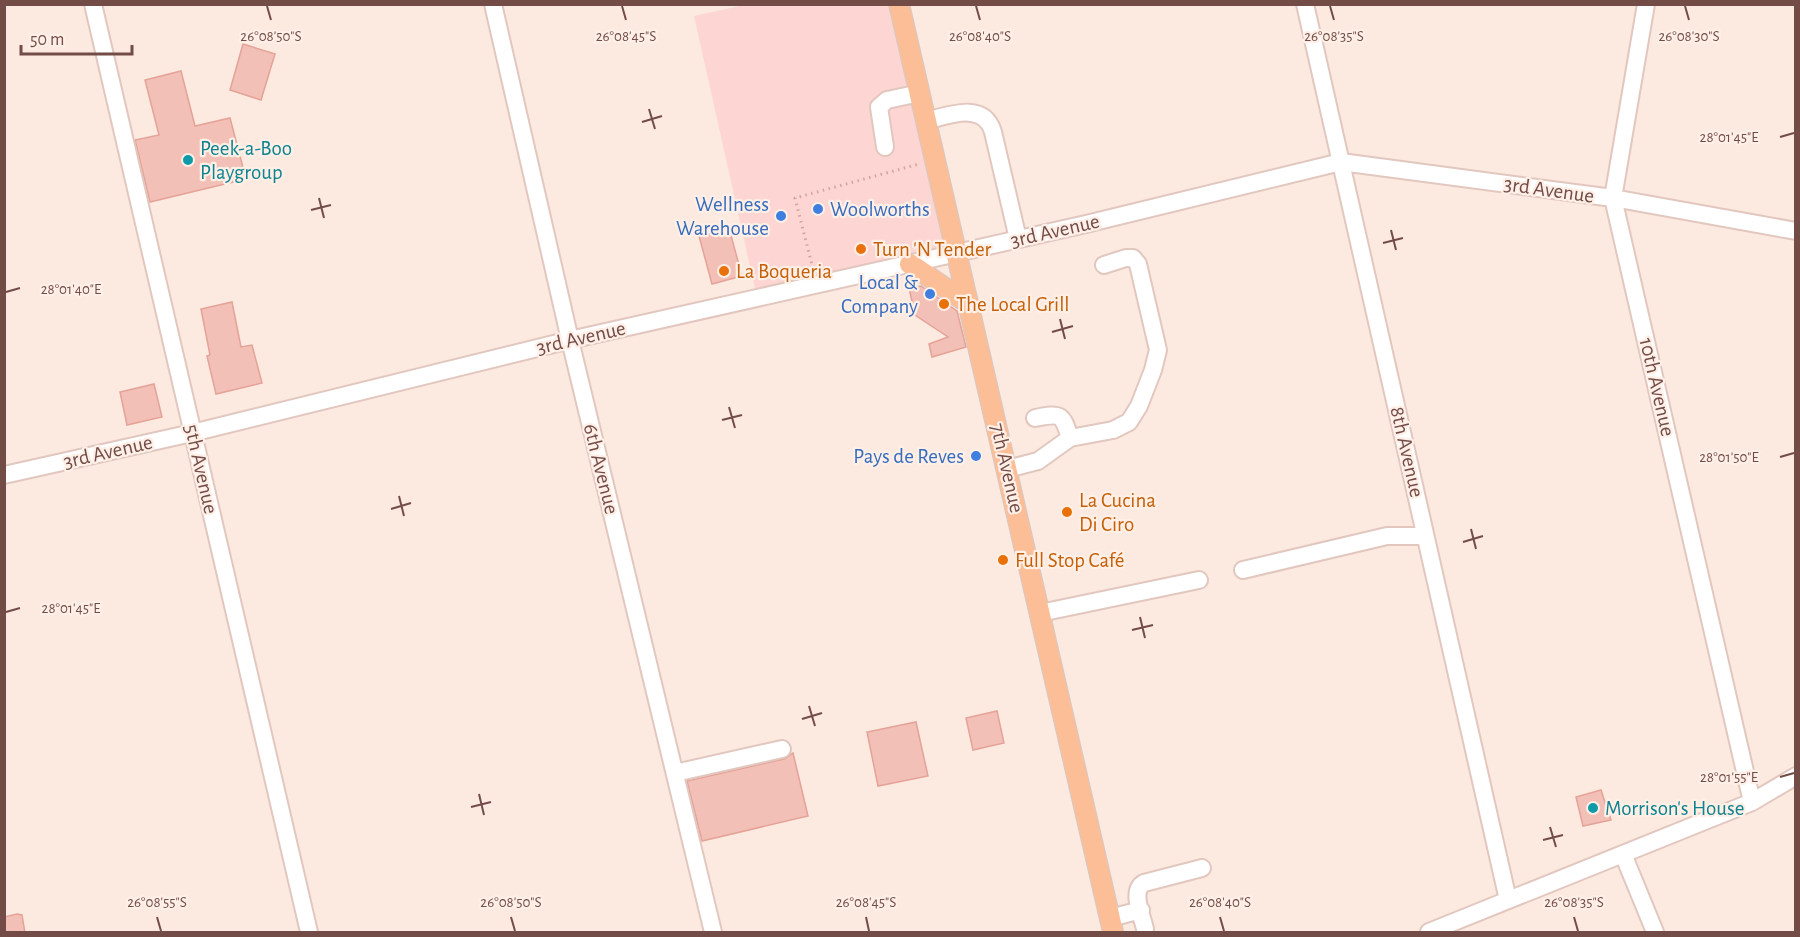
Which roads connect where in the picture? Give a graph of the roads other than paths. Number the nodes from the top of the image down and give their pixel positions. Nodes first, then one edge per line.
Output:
1 (93, 4) edge
2 (493, 4) edge
3 (899, 4) edge
4 (1305, 4) edge
5 (1646, 4) edge
6 (920, 93) junction
7 (926, 121) junction
8 (885, 147) dead end
9 (1341, 162) junction
10 (1613, 198) junction
11 (1796, 231) edge
12 (1018, 239) junction
13 (957, 253) junction
14 (910, 264) junction
15 (1104, 265) dead end
16 (969, 304) junction
17 (570, 340) junction
18 (1035, 418) dead end
19 (192, 432) junction
20 (1070, 438) junction
21 (1007, 469) junction
22 (4, 475) edge
23 (1425, 536) junction
24 (1243, 570) dead end
25 (1199, 580) dead end
26 (1040, 613) junction
27 (782, 749) dead end
28 (675, 773) junction
29 (1796, 776) edge
30 (1752, 802) junction
31 (1623, 854) junction
32 (1202, 868) dead end
33 (1508, 900) junction
34 (1141, 910) junction
35 (1111, 925) edge
36 (1145, 929) dead end
37 (309, 933) edge
38 (713, 933) edge
39 (1430, 933) edge
40 (1655, 933) edge

1 - 19 street, 5th Avenue
2 - 17 street, 6th Avenue
3 - 6 main road, 7th Avenue
4 - 9 street, 8th Avenue
5 - 10 street, 10th Avenue
6 - 7 main road, 7th Avenue
6 - 8 street
7 - 12 street
7 - 13 main road, 7th Avenue
9 - 10 street, 3rd Avenue
9 - 12 street, 3rd Avenue
9 - 23 street, 8th Avenue
10 - 11 street, 3rd Avenue
10 - 30 street, 10th Avenue
12 - 13 street, 3rd Avenue
13 - 14 street, 3rd Avenue
13 - 16 main road, 7th Avenue
14 - 16 main road
14 - 17 street, 3rd Avenue
15 - 20 street
16 - 21 main road, 7th Avenue
17 - 19 street, 3rd Avenue
17 - 28 street, 6th Avenue
18 - 20 street
19 - 22 street, 3rd Avenue
19 - 37 street, 5th Avenue
20 - 21 street
21 - 26 main road, 7th Avenue
23 - 24 street
23 - 33 street, 8th Avenue
25 - 26 street
26 - 35 main road, 7th Avenue
27 - 28 street
28 - 38 street, 6th Avenue
29 - 30 street
30 - 31 street
31 - 33 street
31 - 40 street
32 - 34 street
33 - 39 street
34 - 35 street
34 - 36 street

